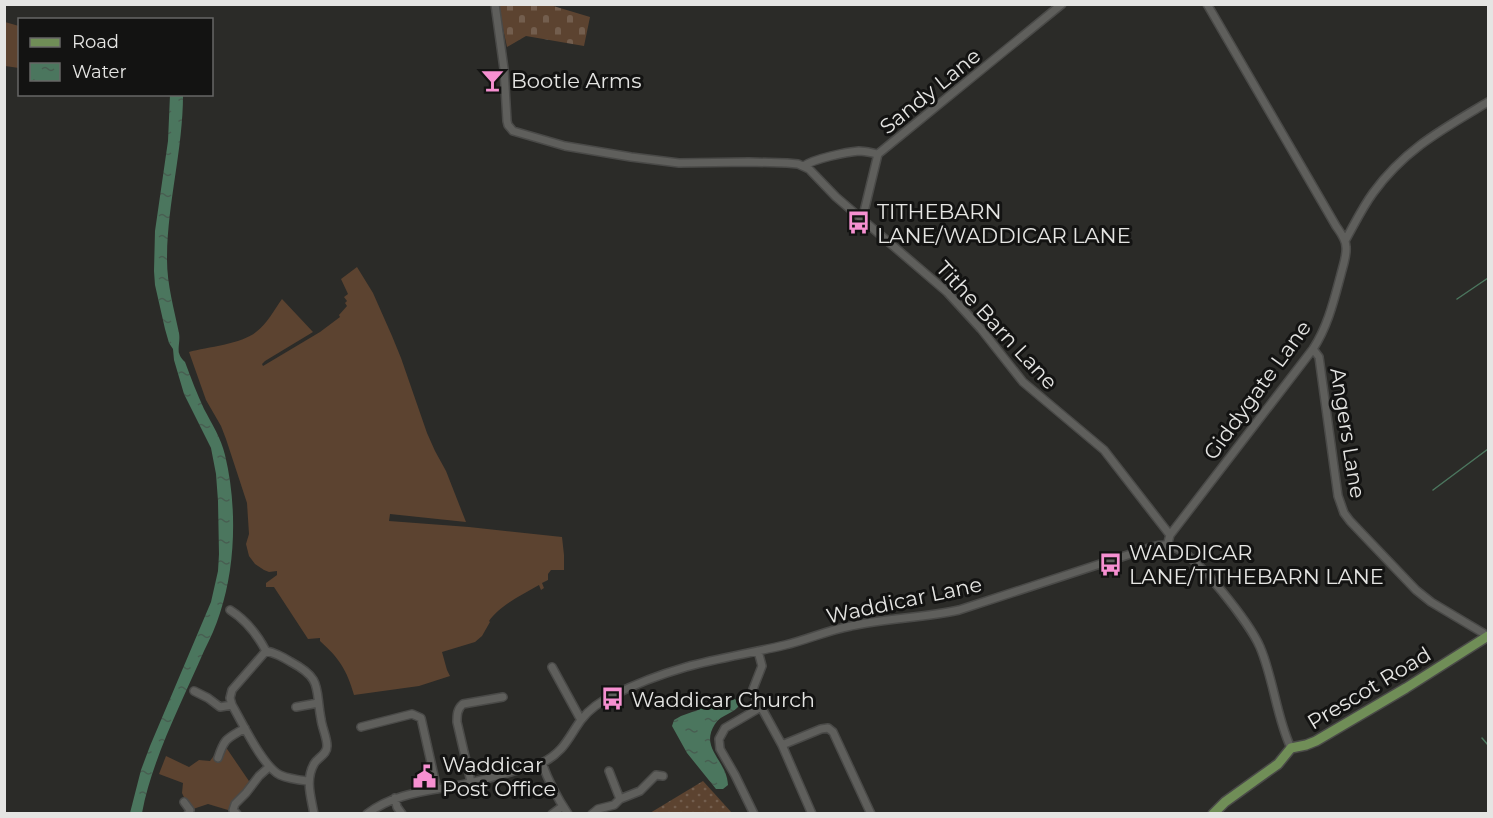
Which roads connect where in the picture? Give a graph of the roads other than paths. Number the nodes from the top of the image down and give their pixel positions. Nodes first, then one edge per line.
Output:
1 (495, 4) edge
2 (1062, 4) edge
3 (1207, 4) edge
4 (1488, 102) edge
5 (878, 154) junction
6 (804, 166) junction
7 (862, 220) junction
8 (1345, 241) junction
9 (1313, 349) junction
10 (1170, 535) junction
11 (1167, 546) junction
12 (230, 610) dead end
13 (1488, 637) edge
14 (266, 651) junction
15 (758, 651) junction
16 (552, 667) dead end
17 (325, 685) dead end
18 (316, 686) junction
19 (194, 692) dead end
20 (503, 697) dead end
21 (318, 703) junction
22 (232, 705) junction
23 (296, 707) dead end
24 (761, 707) junction
25 (581, 720) junction
26 (361, 727) dead end
27 (245, 728) junction
28 (782, 744) junction
29 (1291, 748) junction
30 (218, 758) dead end
31 (542, 763) junction
32 (269, 767) junction
33 (609, 771) dead end
34 (663, 776) dead end
35 (308, 781) junction
36 (471, 783) junction
37 (436, 789) junction
38 (395, 798) junction
39 (620, 799) junction
40 (184, 802) dead end
41 (563, 806) junction
42 (191, 810) edge
43 (237, 813) edge
44 (314, 813) edge
45 (367, 813) edge
46 (402, 813) edge
47 (552, 813) edge
48 (568, 813) edge
49 (592, 813) edge
50 (754, 813) edge
51 (812, 813) edge
52 (871, 813) edge
53 (1213, 813) edge

1 - 6 street
2 - 5 street, Sandy Lane
3 - 8 street
4 - 8 street, Giddygate Lane
5 - 6 street, Sandy Lane
5 - 7 street
6 - 7 street, Tithe Barn Lane
7 - 10 street, Tithe Barn Lane
8 - 9 street, Giddygate Lane
9 - 10 street, Giddygate Lane
9 - 13 street, Angers Lane
10 - 11 street
11 - 15 street, Waddicar Lane
11 - 29 street
12 - 14 street
13 - 29 main road, Prescot Road
14 - 18 street
14 - 22 street
15 - 24 street
15 - 25 street, Waddicar Lane
16 - 25 street
17 - 18 street
18 - 21 street
19 - 22 street
20 - 36 street
21 - 23 street
21 - 35 street
22 - 27 street
24 - 28 street
24 - 50 street
25 - 31 street, Waddicar Lane
26 - 37 street
27 - 30 street
27 - 32 street
28 - 51 street
28 - 52 street
29 - 53 main road, Prescot Road
31 - 36 street, Waddicar Lane
31 - 41 street
32 - 35 street
32 - 43 street
33 - 39 street
34 - 39 street
35 - 44 street
36 - 37 street, Waddicar Lane
37 - 38 street, Waddicar Lane
38 - 45 street, Waddicar Lane
38 - 46 street
39 - 49 street
40 - 42 street
41 - 47 street
41 - 48 street

